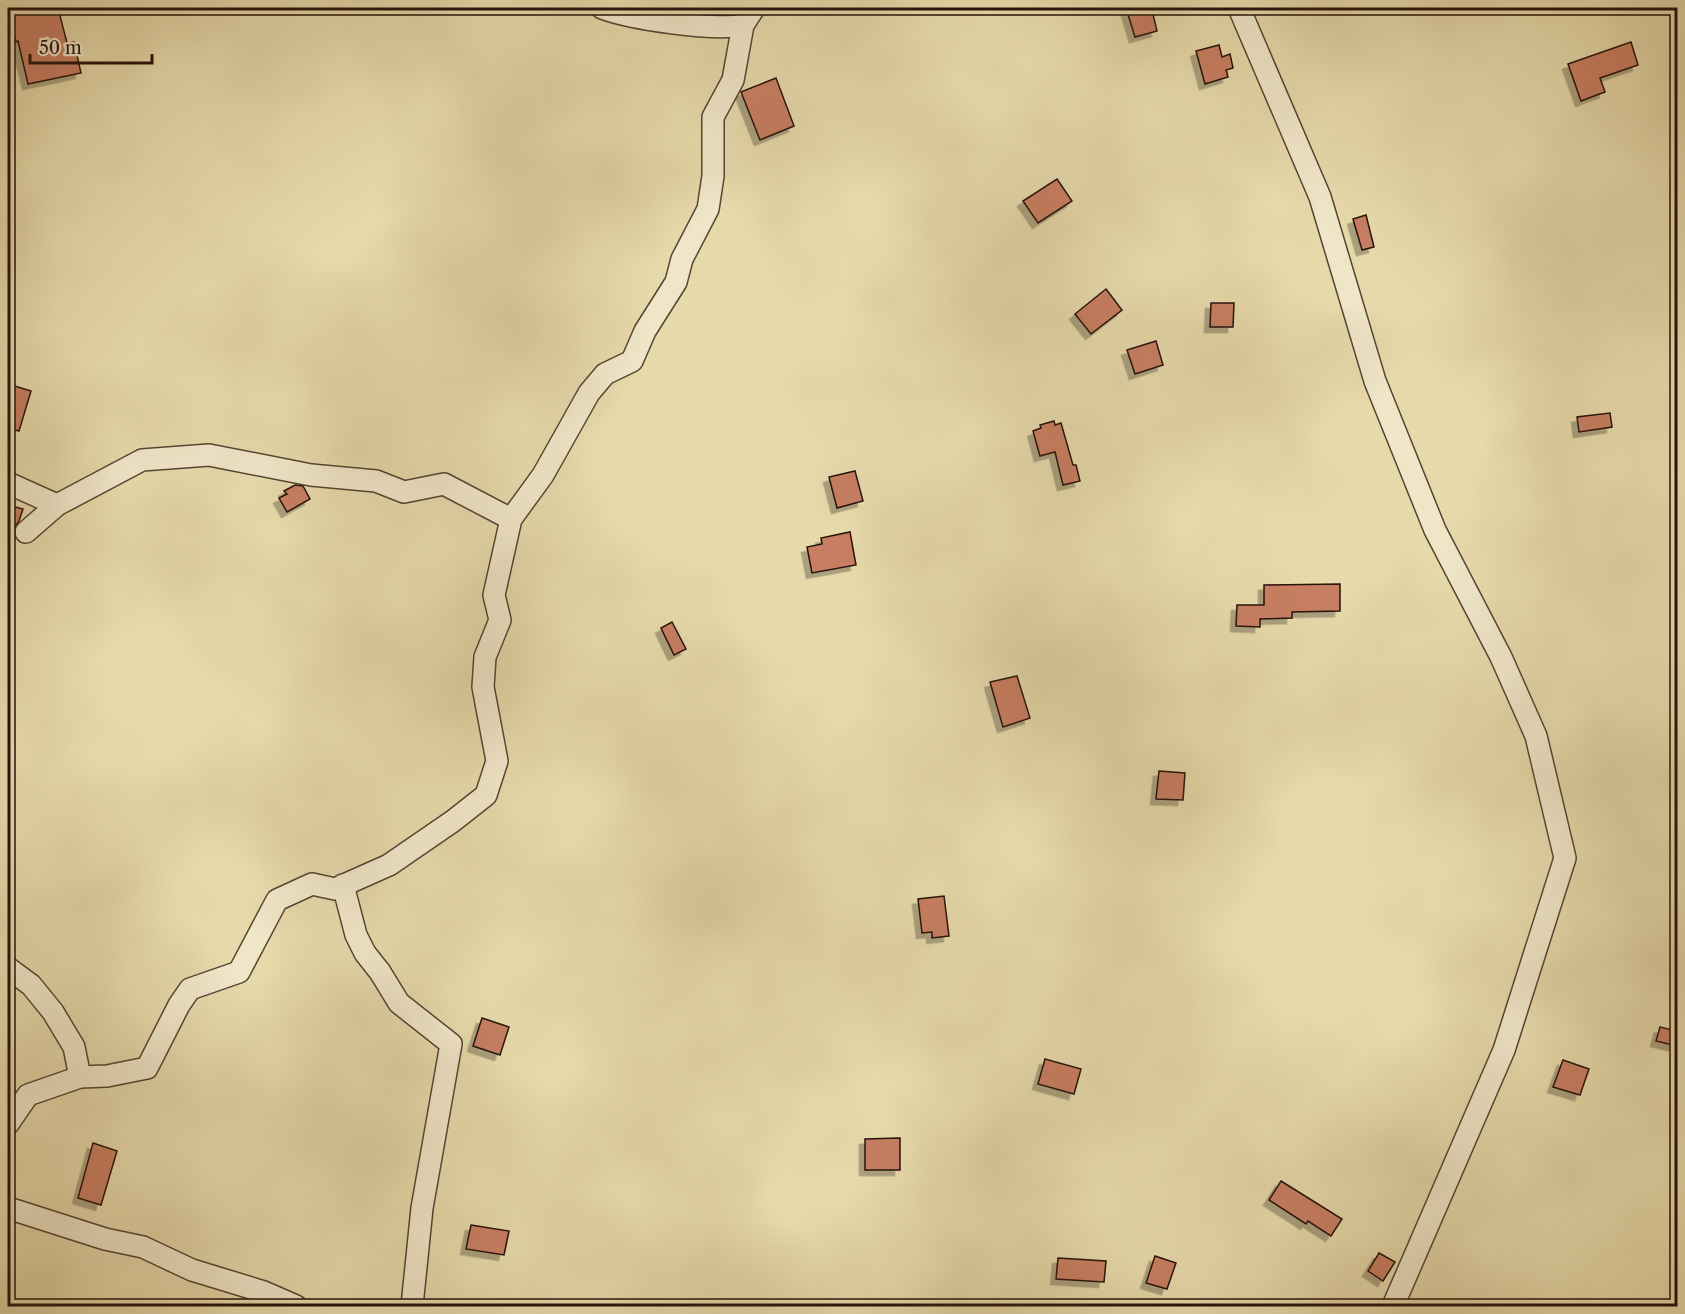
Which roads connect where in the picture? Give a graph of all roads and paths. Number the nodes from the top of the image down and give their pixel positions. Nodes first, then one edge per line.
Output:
1 (602, 8) edge
2 (1239, 8) edge
3 (749, 16) edge
4 (8, 483) edge
5 (57, 505) junction
6 (511, 519) junction
7 (26, 532) dead end
8 (344, 885) junction
9 (8, 968) edge
10 (80, 1077) junction
11 (8, 1124) edge
12 (8, 1208) edge
13 (296, 1306) edge
14 (412, 1306) edge
15 (1393, 1306) edge

1 - 3 street
2 - 15 street
3 - 6 street
4 - 5 street
5 - 6 street
5 - 7 street
6 - 8 street
8 - 10 street
8 - 14 street
9 - 10 street
10 - 11 street
12 - 13 street

